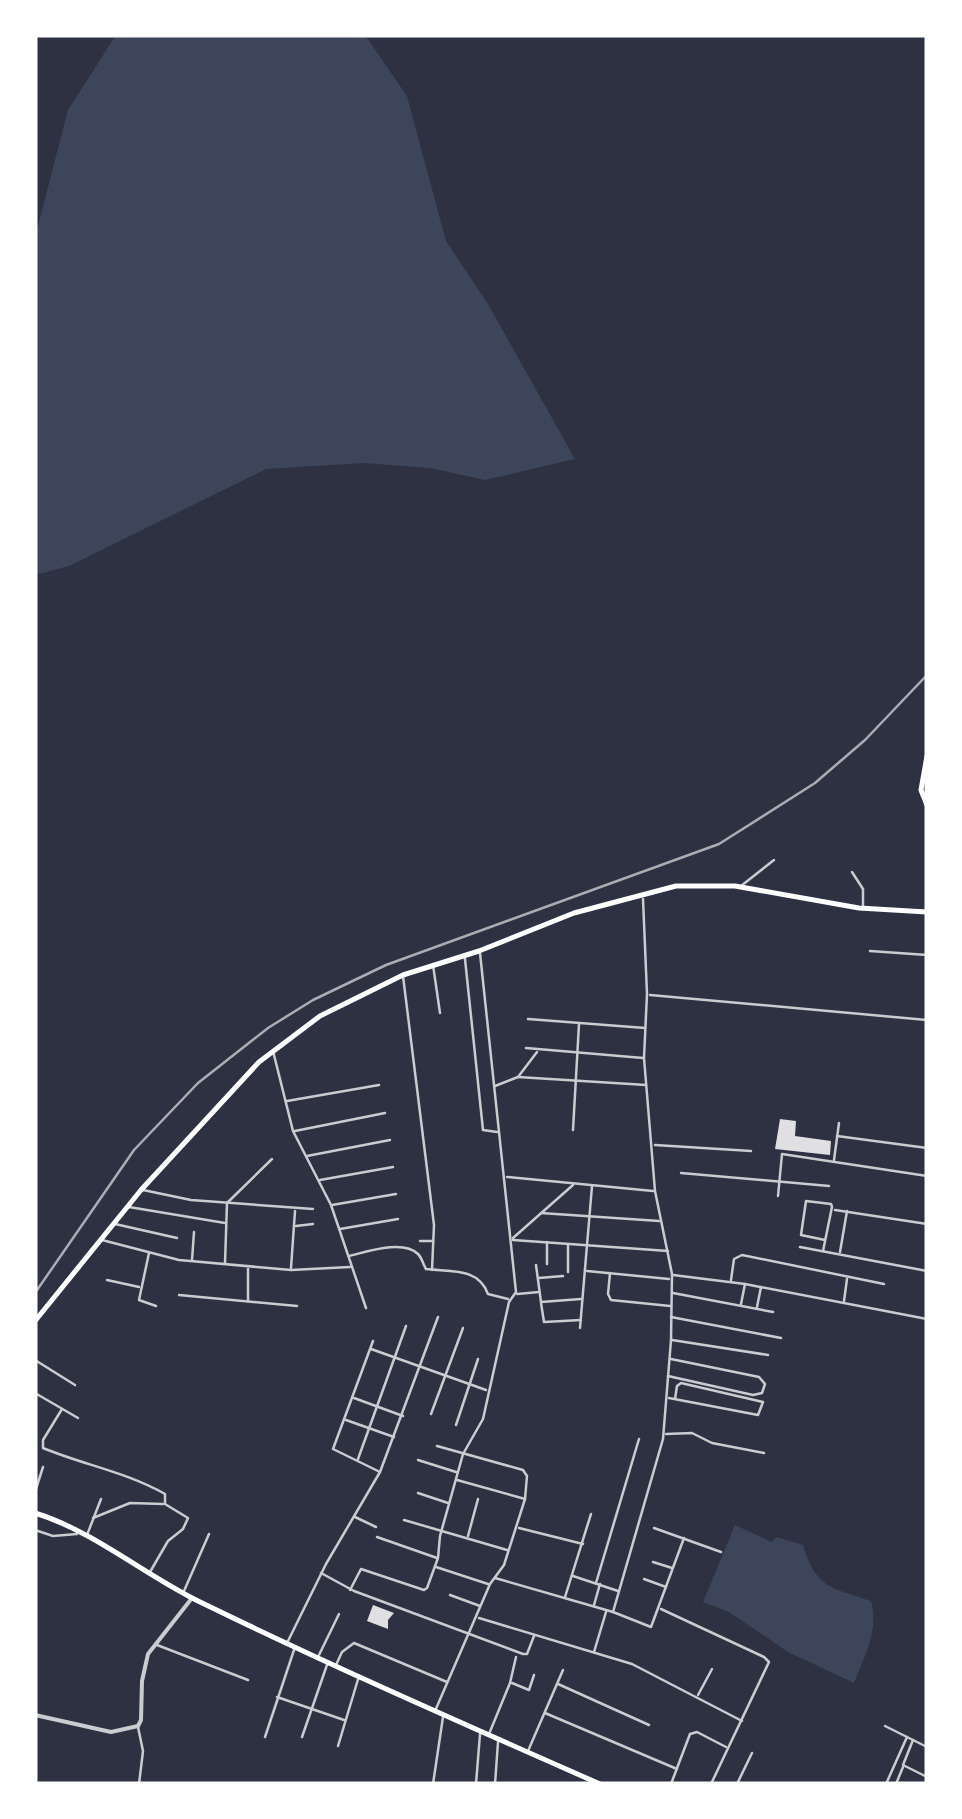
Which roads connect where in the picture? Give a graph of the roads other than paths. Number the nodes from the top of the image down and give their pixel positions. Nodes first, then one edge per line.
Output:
1 (927, 756) edge
2 (927, 805) edge
3 (774, 860) dead end
4 (852, 872) dead end
5 (740, 887) junction
6 (643, 894) junction
7 (863, 909) junction
8 (927, 912) edge
9 (480, 951) junction
10 (870, 951) dead end
11 (927, 955) edge
12 (465, 956) junction
13 (433, 966) junction
14 (403, 974) junction
15 (648, 994) junction
16 (440, 1014) dead end
17 (528, 1019) dead end
18 (927, 1020) edge
19 (580, 1023) junction
20 (646, 1028) junction
21 (526, 1048) dead end
22 (273, 1049) junction
23 (540, 1049) junction
24 (578, 1051) junction
25 (644, 1058) junction
26 (518, 1076) junction
27 (576, 1080) junction
28 (378, 1085) dead end
29 (646, 1085) junction
30 (493, 1086) junction
31 (285, 1102) junction
32 (386, 1113) dead end
33 (838, 1123) dead end
34 (572, 1130) dead end
35 (294, 1131) junction
36 (499, 1132) junction
37 (837, 1136) junction
38 (390, 1140) dead end
39 (654, 1144) junction
40 (927, 1148) edge
41 (752, 1151) dead end
42 (306, 1156) junction
43 (272, 1158) dead end
44 (833, 1162) junction
45 (393, 1167) dead end
46 (681, 1173) dead end
47 (927, 1176) edge
48 (504, 1177) junction
49 (318, 1180) junction
50 (779, 1182) junction
51 (574, 1185) junction
52 (592, 1186) junction
53 (828, 1186) dead end
54 (141, 1190) junction
55 (655, 1191) junction
56 (396, 1194) dead end
57 (778, 1196) dead end
58 (227, 1203) junction
59 (330, 1205) junction
60 (128, 1206) junction
61 (295, 1208) junction
62 (313, 1210) dead end
63 (835, 1210) dead end
64 (847, 1212) junction
65 (541, 1213) junction
66 (590, 1218) junction
67 (398, 1219) dead end
68 (662, 1222) junction
69 (226, 1223) junction
70 (113, 1224) junction
71 (313, 1224) dead end
72 (927, 1224) edge
73 (294, 1226) junction
74 (339, 1229) junction
75 (194, 1232) dead end
76 (176, 1238) dead end
77 (100, 1240) junction
78 (434, 1240) junction
79 (512, 1240) junction
80 (825, 1240) junction
81 (420, 1241) dead end
82 (547, 1242) junction
83 (568, 1244) junction
84 (588, 1245) junction
85 (800, 1247) dead end
86 (668, 1251) junction
87 (823, 1251) junction
88 (149, 1253) junction
89 (840, 1254) junction
90 (348, 1256) junction
91 (192, 1261) junction
92 (225, 1264) junction
93 (547, 1264) dead end
94 (536, 1265) dead end
95 (248, 1266) junction
96 (352, 1267) junction
97 (291, 1270) junction
98 (432, 1270) junction
99 (586, 1271) junction
100 (927, 1271) edge
101 (568, 1272) dead end
102 (610, 1273) junction
103 (563, 1276) dead end
104 (672, 1277) junction
105 (848, 1277) junction
106 (538, 1278) junction
107 (107, 1280) dead end
108 (731, 1282) junction
109 (745, 1284) junction
110 (884, 1284) dead end
111 (761, 1286) junction
112 (141, 1288) junction
113 (540, 1292) junction
114 (672, 1293) junction
115 (516, 1294) junction
116 (179, 1296) dead end
117 (510, 1299) junction
118 (583, 1299) junction
119 (541, 1302) junction
120 (843, 1302) junction
121 (248, 1303) junction
122 (156, 1306) dead end
123 (297, 1306) dead end
124 (672, 1306) junction
125 (741, 1306) junction
126 (366, 1308) dead end
127 (757, 1309) junction
128 (773, 1312) dead end
129 (438, 1317) dead end
130 (671, 1317) junction
131 (927, 1319) edge
132 (581, 1320) junction
133 (35, 1322) edge
134 (406, 1326) dead end
135 (463, 1328) dead end
136 (580, 1328) dead end
137 (781, 1338) dead end
138 (671, 1340) junction
139 (373, 1341) dead end
140 (370, 1349) junction
141 (768, 1355) dead end
142 (396, 1358) junction
143 (670, 1358) junction
144 (478, 1359) dead end
145 (35, 1360) edge
146 (420, 1367) junction
147 (445, 1376) junction
148 (668, 1376) junction
149 (470, 1384) junction
150 (75, 1385) dead end
151 (488, 1390) junction
152 (35, 1393) edge
153 (352, 1398) junction
154 (668, 1398) junction
155 (675, 1399) junction
156 (377, 1407) junction
157 (62, 1409) junction
158 (431, 1414) dead end
159 (402, 1416) junction
160 (78, 1418) dead end
161 (345, 1419) junction
162 (456, 1425) dead end
163 (370, 1428) junction
164 (664, 1434) junction
165 (394, 1438) junction
166 (639, 1438) dead end
167 (437, 1446) dead end
168 (764, 1453) dead end
169 (463, 1454) junction
170 (418, 1460) dead end
171 (358, 1461) junction
172 (44, 1468) dead end
173 (380, 1472) junction
174 (458, 1472) junction
175 (456, 1480) junction
176 (35, 1492) edge
177 (418, 1493) dead end
178 (101, 1498) dead end
179 (525, 1498) junction
180 (478, 1499) dead end
181 (164, 1504) junction
182 (449, 1504) junction
183 (35, 1513) edge
184 (591, 1514) dead end
185 (354, 1516) junction
186 (93, 1518) junction
187 (404, 1520) dead end
188 (376, 1528) dead end
189 (518, 1528) junction
190 (654, 1528) dead end
191 (442, 1529) junction
192 (35, 1530) edge
193 (209, 1534) dead end
194 (84, 1535) junction
195 (377, 1537) dead end
196 (467, 1537) junction
197 (684, 1538) junction
198 (583, 1544) junction
199 (509, 1551) junction
200 (720, 1552) dead end
201 (438, 1558) junction
202 (653, 1562) dead end
203 (436, 1567) junction
204 (674, 1568) junction
205 (149, 1574) junction
206 (320, 1574) junction
207 (572, 1576) junction
208 (493, 1577) junction
209 (644, 1579) dead end
210 (598, 1583) junction
211 (490, 1584) junction
212 (667, 1587) junction
213 (350, 1590) junction
214 (620, 1591) junction
215 (183, 1592) junction
216 (450, 1595) dead end
217 (192, 1598) junction
218 (565, 1599) junction
219 (481, 1606) junction
220 (593, 1607) junction
221 (660, 1608) junction
222 (606, 1610) junction
223 (613, 1612) junction
224 (339, 1614) dead end
225 (477, 1618) junction
226 (470, 1635) junction
227 (535, 1635) junction
228 (288, 1642) junction
229 (156, 1645) junction
230 (296, 1646) junction
231 (572, 1647) junction
232 (594, 1654) junction
233 (319, 1656) junction
234 (569, 1656) dead end
235 (516, 1657) dead end
236 (329, 1661) junction
237 (336, 1665) junction
238 (712, 1668) dead end
239 (563, 1670) dead end
240 (534, 1675) dead end
241 (360, 1676) junction
242 (248, 1680) dead end
243 (510, 1682) junction
244 (448, 1683) junction
245 (558, 1684) junction
246 (277, 1696) junction
247 (697, 1697) junction
248 (312, 1708) junction
249 (434, 1712) junction
250 (545, 1714) junction
251 (35, 1715) edge
252 (443, 1716) junction
253 (345, 1721) junction
254 (742, 1721) junction
255 (649, 1725) dead end
256 (138, 1726) junction
257 (885, 1726) dead end
258 (480, 1732) junction
259 (265, 1736) dead end
260 (488, 1736) junction
261 (907, 1736) junction
262 (302, 1737) dead end
263 (913, 1740) junction
264 (498, 1741) junction
265 (338, 1746) dead end
266 (927, 1747) edge
267 (728, 1748) junction
268 (527, 1752) junction
269 (752, 1753) dead end
270 (903, 1765) junction
271 (677, 1770) junction
272 (927, 1777) edge
273 (140, 1784) edge
274 (432, 1784) edge
275 (476, 1784) edge
276 (495, 1784) edge
277 (600, 1784) edge
278 (671, 1784) edge
279 (711, 1784) edge
280 (737, 1784) edge
281 (886, 1784) edge
282 (896, 1784) edge

1 - 2 main road
3 - 5 street
4 - 7 street
5 - 6 main road
5 - 7 main road
6 - 9 main road
6 - 15 street
7 - 8 main road
9 - 12 main road
9 - 30 street
10 - 11 street
12 - 13 main road
12 - 36 street
13 - 14 main road
13 - 16 street
14 - 22 main road
14 - 78 street
15 - 18 street
15 - 20 street
17 - 19 street
19 - 20 street
19 - 24 street
20 - 25 street
21 - 23 street
22 - 31 street
22 - 54 main road
23 - 24 street
23 - 26 street
24 - 25 street
24 - 27 street
25 - 29 street
26 - 27 street
26 - 30 street
27 - 29 street
27 - 34 street
28 - 31 street
29 - 39 street
30 - 36 street
31 - 35 street
32 - 35 street
33 - 37 street
35 - 42 street
36 - 48 street
37 - 40 street
37 - 44 street
38 - 42 street
39 - 41 street
39 - 55 street
42 - 49 street
43 - 58 street
44 - 47 street
44 - 50 street
45 - 49 street
46 - 50 street
48 - 51 street
48 - 79 street
49 - 59 street
50 - 53 street
50 - 57 street
51 - 52 street
51 - 65 street
52 - 55 street
52 - 66 street
54 - 58 street
54 - 60 main road
55 - 68 street
56 - 59 street
58 - 61 street
58 - 69 street
59 - 74 street
60 - 69 street
60 - 70 main road
61 - 62 street
61 - 73 street
63 - 64 street
64 - 72 street
64 - 89 street
65 - 66 street
65 - 79 street
66 - 68 street
66 - 84 street
67 - 74 street
68 - 86 street
69 - 92 street
70 - 76 street
70 - 77 main road
71 - 73 street
73 - 97 street
74 - 90 street
75 - 91 street
77 - 88 street
77 - 133 main road
78 - 81 street
78 - 98 street
79 - 82 street
79 - 115 street
80 - 80 street
80 - 87 street
82 - 83 street
82 - 93 street
83 - 84 street
83 - 101 street
84 - 86 street
84 - 99 street
85 - 87 street
86 - 104 street
87 - 89 street
88 - 91 street
88 - 112 street
89 - 100 street
90 - 96 street
90 - 98 street
91 - 92 street
92 - 95 street
94 - 106 street
95 - 97 street
95 - 121 street
96 - 97 street
96 - 126 street
98 - 117 street
99 - 102 street
99 - 118 street
102 - 104 street
102 - 124 street
103 - 106 street
104 - 108 street
104 - 114 street
105 - 108 street
105 - 110 street
105 - 120 street
106 - 113 street
107 - 112 street
108 - 109 street
109 - 111 street
109 - 125 street
111 - 120 street
111 - 127 street
112 - 122 street
113 - 115 street
113 - 119 street
114 - 124 street
114 - 125 street
115 - 117 street
116 - 121 street
117 - 151 street
118 - 119 street
118 - 132 street
119 - 132 street
120 - 131 street
121 - 123 street
124 - 130 street
125 - 127 street
127 - 128 street
129 - 146 street
130 - 137 street
130 - 138 street
132 - 136 street
134 - 142 street
135 - 147 street
138 - 141 street
138 - 143 street
139 - 140 street
140 - 142 street
140 - 153 street
142 - 146 street
142 - 156 street
143 - 148 street
143 - 148 street
144 - 149 street
145 - 150 street
146 - 147 street
146 - 159 street
147 - 149 street
147 - 158 street
148 - 154 street
149 - 151 street
149 - 162 street
151 - 169 street
152 - 157 street
153 - 156 street
153 - 161 street
154 - 155 street
154 - 164 street
155 - 155 street
156 - 159 street
156 - 163 street
157 - 160 street
157 - 181 street
159 - 165 street
161 - 163 street
161 - 171 street
163 - 165 street
163 - 171 street
164 - 168 street
164 - 214 street
165 - 173 street
166 - 210 street
167 - 169 street
169 - 174 street
169 - 179 street
170 - 174 street
171 - 173 street
172 - 176 street
173 - 185 street
174 - 175 street
175 - 179 street
175 - 182 street
177 - 182 street
178 - 186 street
179 - 189 street
180 - 196 street
181 - 186 street
181 - 205 street
182 - 191 street
183 - 194 main road
184 - 198 street
185 - 188 street
185 - 206 street
186 - 194 street
187 - 191 street
189 - 198 street
189 - 199 street
190 - 197 street
191 - 196 street
191 - 201 street
192 - 194 street
193 - 215 street
194 - 205 main road
195 - 201 street
196 - 199 street
197 - 200 street
197 - 204 street
198 - 207 street
199 - 208 street
201 - 203 street
202 - 204 street
203 - 211 street
203 - 213 street
204 - 212 street
205 - 215 main road
206 - 213 street
206 - 228 street
207 - 210 street
207 - 218 street
208 - 211 street
208 - 218 street
209 - 212 street
210 - 214 street
210 - 220 street
211 - 219 street
212 - 221 street
213 - 226 street
214 - 223 street
215 - 217 main road
216 - 219 street
217 - 228 main road
217 - 229 street
218 - 220 street
219 - 225 street
220 - 222 street
221 - 223 street
221 - 254 street
222 - 223 street
222 - 232 street
224 - 233 street
225 - 226 street
225 - 227 street
226 - 227 street
226 - 244 street
227 - 231 street
228 - 230 main road
229 - 242 street
229 - 256 street
230 - 233 main road
230 - 246 street
231 - 232 street
231 - 234 street
232 - 247 street
233 - 236 main road
235 - 243 street
236 - 237 main road
236 - 248 street
237 - 241 main road
237 - 244 street
238 - 247 street
239 - 245 street
240 - 243 street
241 - 249 main road
241 - 253 street
243 - 260 street
244 - 249 street
245 - 250 street
245 - 255 street
246 - 248 street
246 - 259 street
247 - 254 street
248 - 253 street
248 - 262 street
249 - 252 main road
250 - 268 street
250 - 271 street
251 - 256 street
252 - 258 main road
252 - 274 street
253 - 265 street
254 - 267 street
256 - 273 street
257 - 261 street
258 - 260 main road
258 - 275 street
260 - 264 main road
261 - 263 street
261 - 281 street
263 - 266 street
263 - 270 street
264 - 268 main road
264 - 276 street
267 - 271 street
267 - 279 street
268 - 277 main road
269 - 280 street
270 - 272 street
270 - 282 street
271 - 278 street

